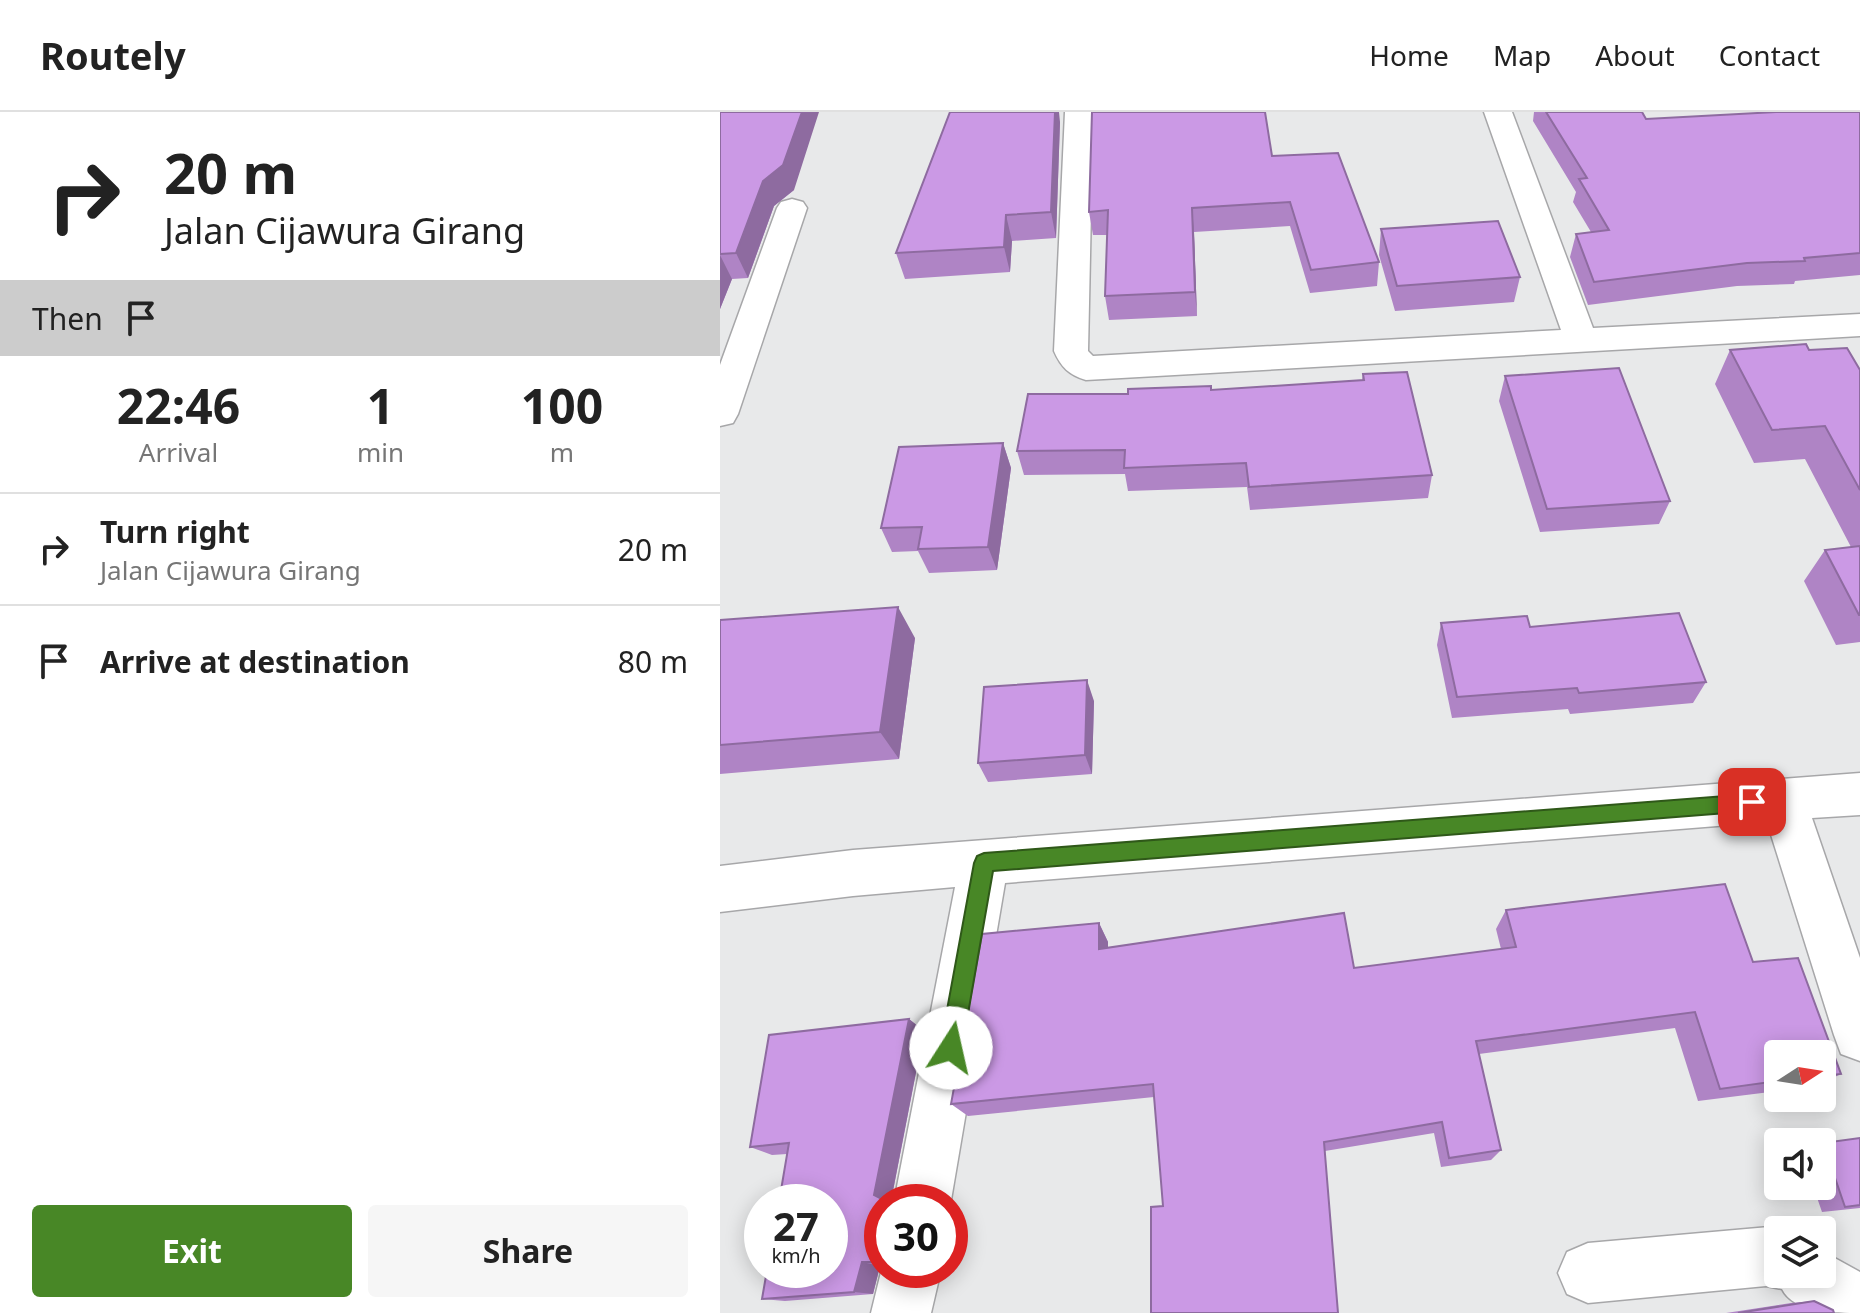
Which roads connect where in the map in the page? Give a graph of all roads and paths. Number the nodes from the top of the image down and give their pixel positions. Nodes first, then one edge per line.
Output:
1 (1079, 112) edge
2 (1498, 112) edge
3 (792, 208) dead end
4 (1860, 325) edge
5 (1581, 340) junction
6 (720, 414) edge
7 (1860, 794) edge
8 (1783, 800) junction
9 (984, 863) junction
10 (720, 889) edge
11 (1860, 1035) edge
12 (926, 1184) edge
13 (1764, 1256) edge
14 (1588, 1273) dead end
15 (907, 1288) edge
16 (1829, 1288) edge
17 (1860, 1306) edge
18 (901, 1313) edge

1 - 5 street
2 - 5 street
3 - 6 street
4 - 5 street
7 - 8 street
8 - 9 street
8 - 11 street
9 - 10 street
9 - 12 street
13 - 14 street
15 - 18 street
16 - 17 street

